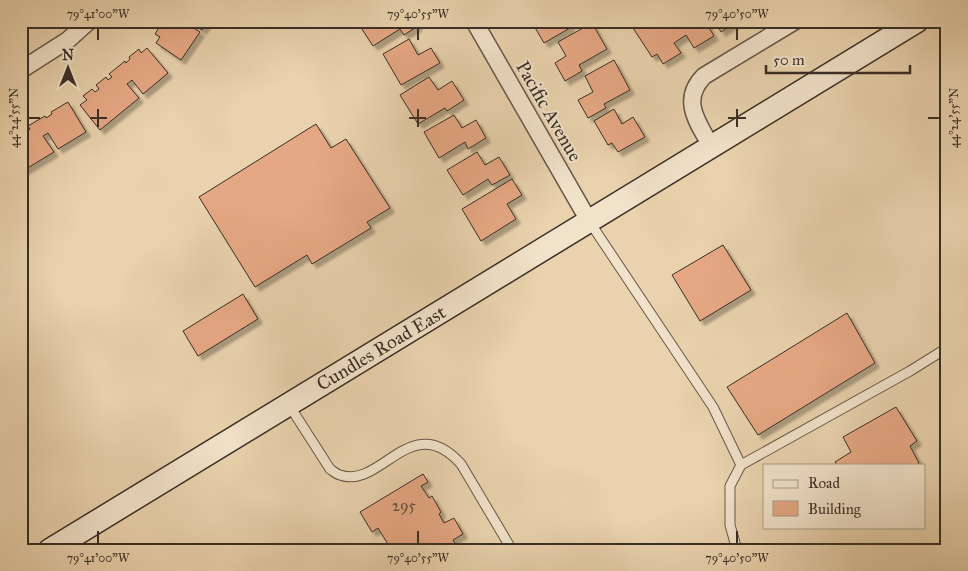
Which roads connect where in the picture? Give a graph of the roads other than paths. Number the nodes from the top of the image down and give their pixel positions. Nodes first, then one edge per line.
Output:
1 (89, 21) edge
2 (474, 21) edge
3 (795, 21) edge
4 (917, 21) edge
5 (21, 70) edge
6 (711, 146) junction
7 (589, 221) junction
8 (947, 348) edge
9 (288, 405) junction
10 (741, 465) junction
11 (50, 550) edge
12 (512, 550) edge
13 (737, 550) edge

1 - 5 street
2 - 7 street, Pacific Avenue
3 - 6 street
4 - 6 main road, Cundles Road East
6 - 7 main road, Cundles Road East
7 - 9 main road, Cundles Road East
7 - 10 lane
8 - 10 lane
9 - 11 main road, Cundles Road East
9 - 12 lane
10 - 13 lane

